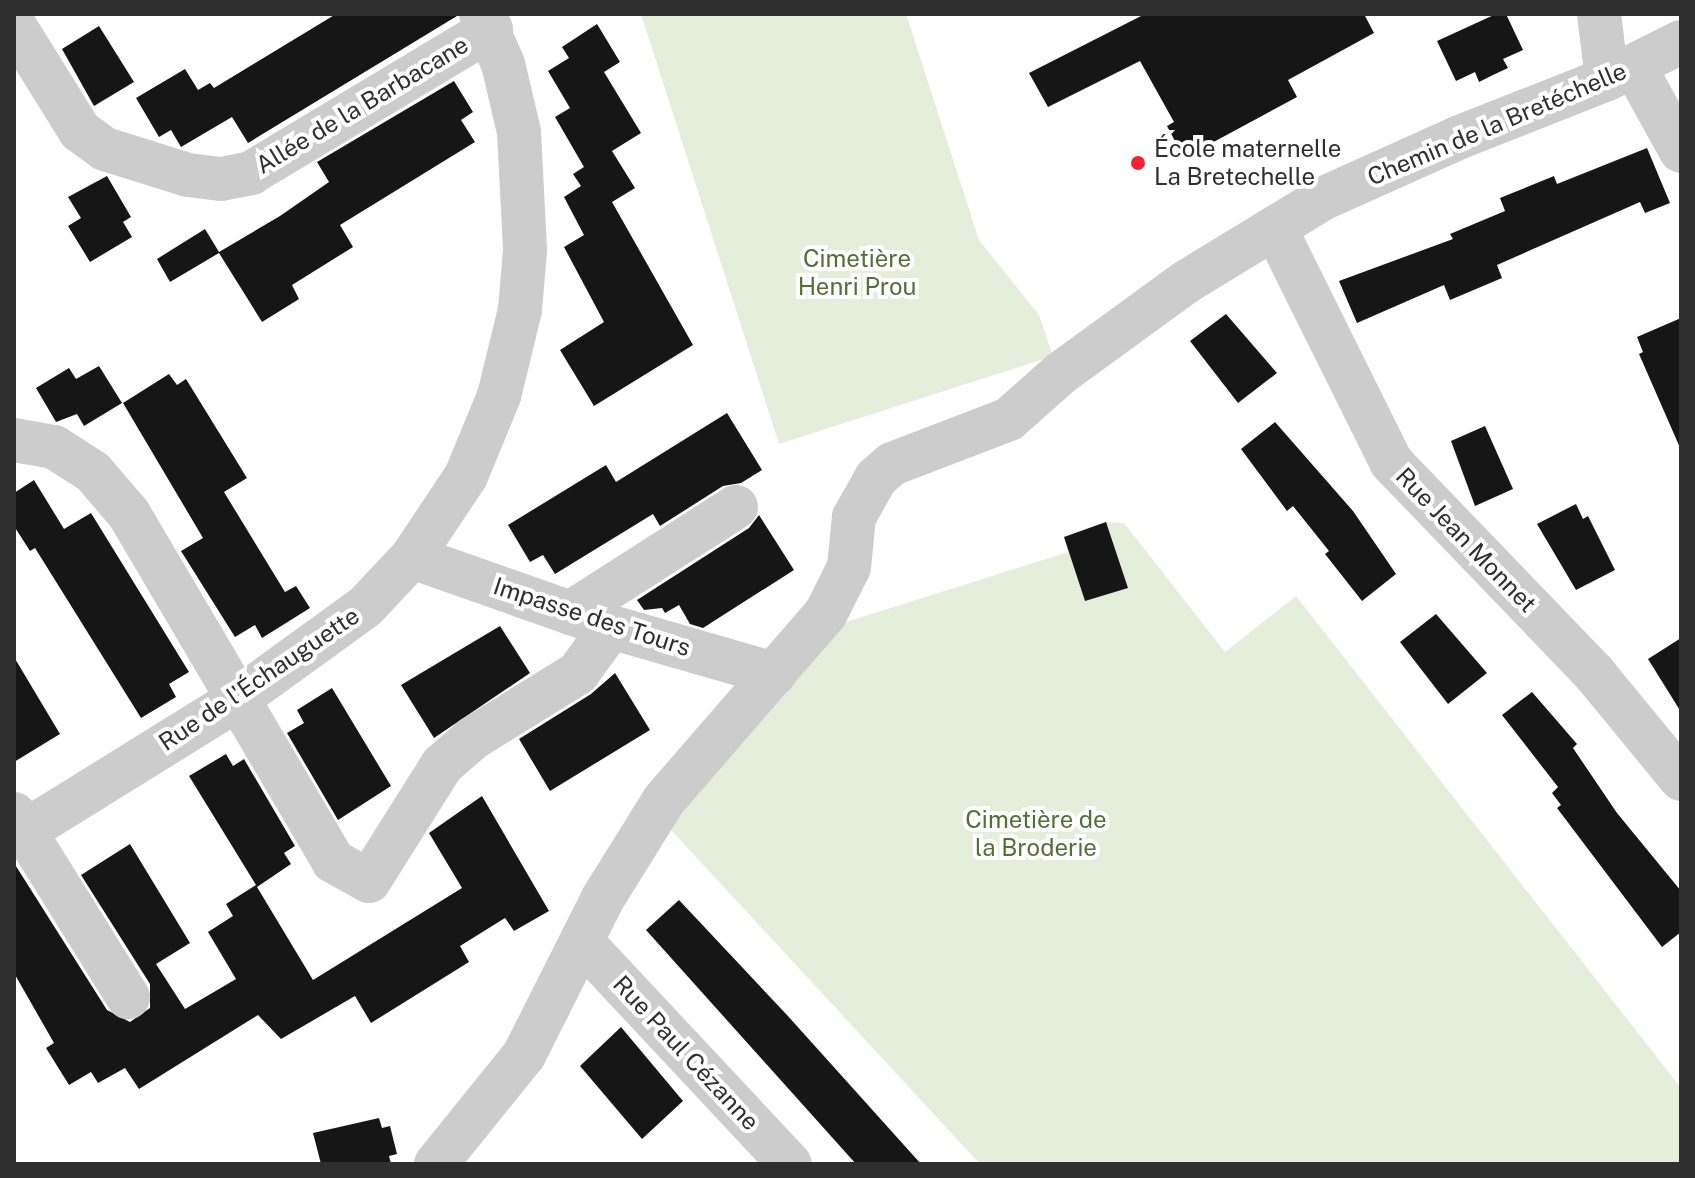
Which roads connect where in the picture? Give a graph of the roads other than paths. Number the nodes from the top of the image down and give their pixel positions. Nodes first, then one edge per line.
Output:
1 (1599, 14) edge
2 (486, 22) edge
3 (14, 25) edge
4 (1681, 42) edge
5 (1621, 72) junction
6 (1681, 151) edge
7 (1275, 228) junction
8 (14, 440) edge
9 (736, 507) dead end
10 (412, 557) junction
11 (570, 613) junction
12 (611, 627) junction
13 (774, 674) junction
14 (235, 701) junction
15 (1681, 779) edge
16 (18, 828) edge
17 (582, 942) junction
18 (128, 997) dead end
19 (453, 1157) edge
20 (790, 1164) edge

1 - 5 street
2 - 3 street, Allée de la Barbacane
2 - 10 street, Rue de l'Échauguette
4 - 5 street, Chemin de la Bretéchelle
5 - 6 street
5 - 7 street, Chemin de la Bretéchelle
7 - 13 street, Chemin de la Bretéchelle
7 - 15 street, Rue Jean Monnet
8 - 14 street
9 - 11 street
10 - 11 street, Impasse des Tours
10 - 14 street, Rue de l'Échauguette
11 - 12 street, Impasse des Tours
12 - 13 street, Impasse des Tours
12 - 14 street
13 - 17 street, Chemin de la Bretéchelle
14 - 16 street, Rue de l'Échauguette
16 - 18 street
17 - 19 street, Chemin de la Bretéchelle
17 - 20 street, Rue Paul Cézanne

